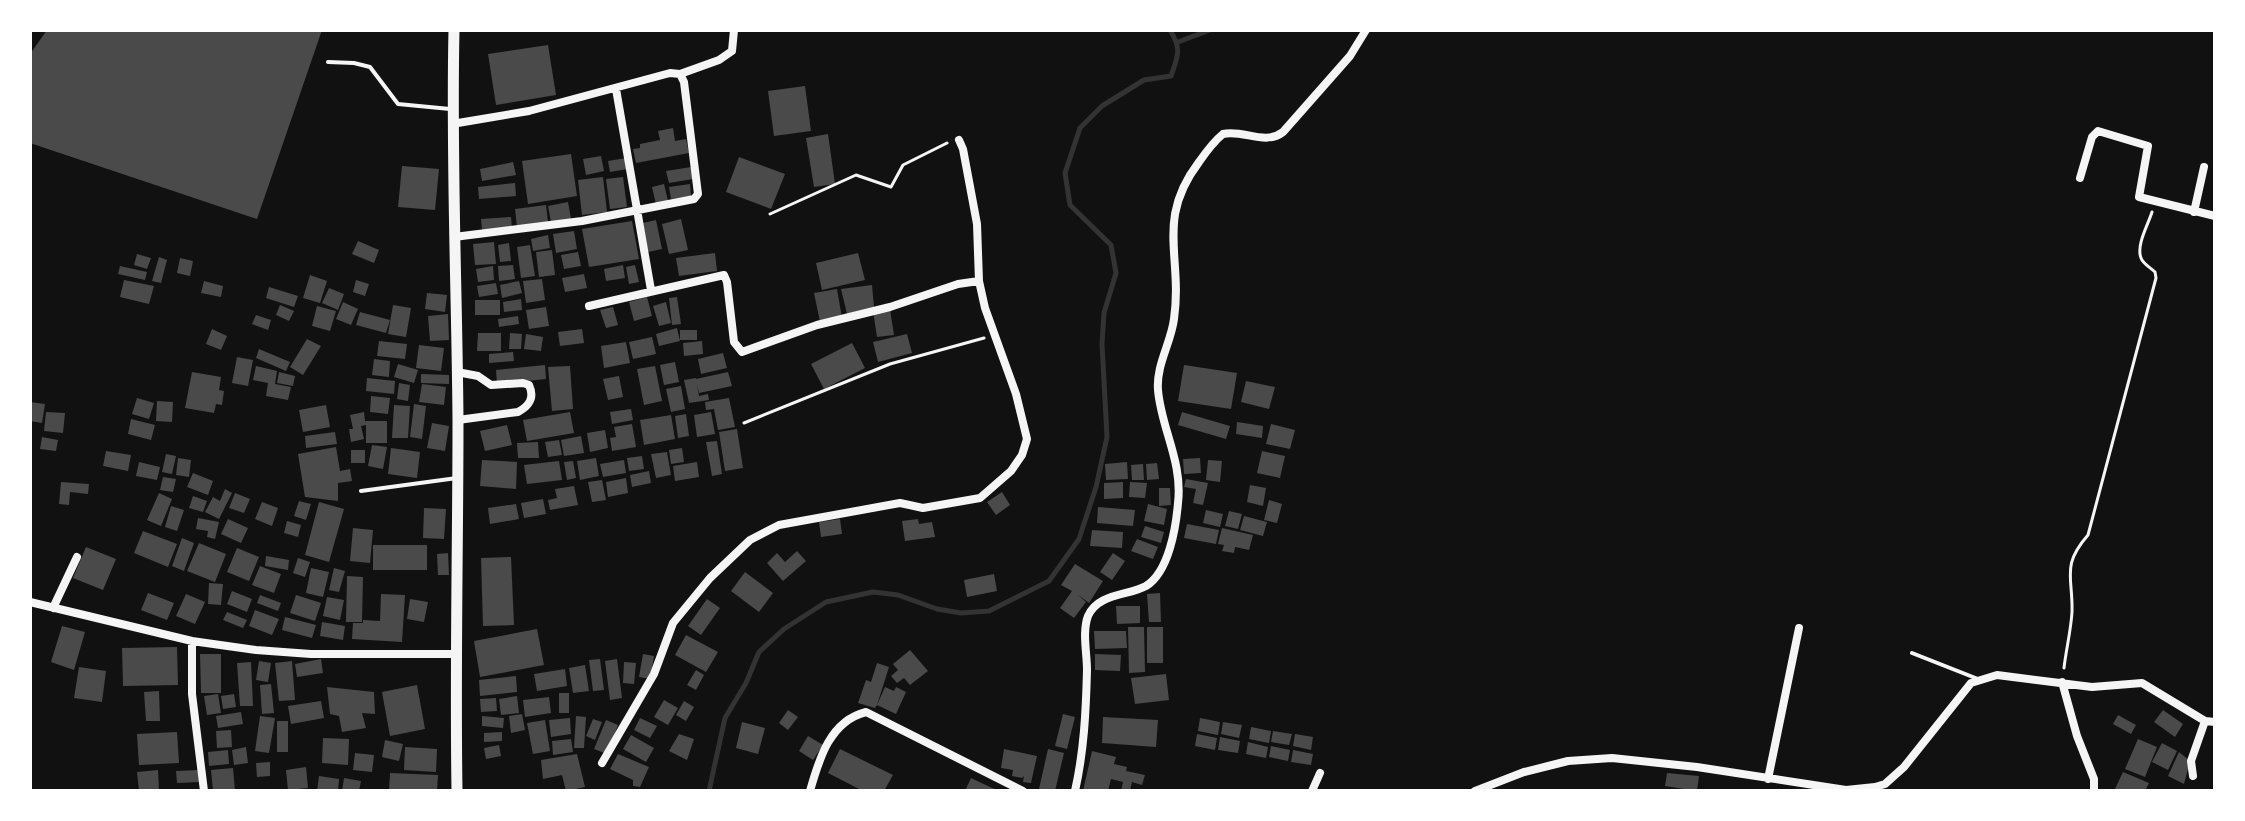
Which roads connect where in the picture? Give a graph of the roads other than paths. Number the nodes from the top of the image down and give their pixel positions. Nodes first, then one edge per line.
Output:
1 (454, 30) edge
2 (734, 30) edge
3 (1366, 30) edge
4 (328, 62) dead end
5 (680, 74) junction
6 (616, 89) junction
7 (452, 109) junction
8 (452, 124) junction
9 (959, 140) road end
10 (2204, 167) dead end
11 (2080, 178) dead end
12 (638, 211) junction
13 (2194, 212) junction
14 (2215, 216) edge
15 (454, 237) junction
16 (979, 281) junction
17 (651, 290) junction
18 (589, 306) dead end
19 (457, 372) junction
20 (458, 420) junction
21 (457, 478) junction
22 (361, 491) dead end
23 (77, 557) dead end
24 (30, 602) edge
25 (53, 608) junction
26 (1799, 628) dead end
27 (192, 641) junction
28 (1912, 653) dead end
29 (454, 654) junction
30 (1978, 679) junction
31 (2062, 682) junction
32 (2210, 722) edge
33 (602, 763) dead end
34 (1320, 773) dead end
35 (2193, 776) dead end
36 (1768, 779) junction
37 (204, 791) edge
38 (457, 791) edge
39 (810, 791) edge
40 (1023, 791) edge
41 (1075, 791) edge
42 (1312, 791) edge
43 (1475, 791) edge
44 (2094, 791) edge

1 - 7 street
2 - 5 street
3 - 41 street
4 - 7 lane
5 - 6 street
5 - 12 street
6 - 8 street
6 - 12 street
7 - 8 street
8 - 15 street
9 - 16 street
10 - 13 street
11 - 13 street
12 - 15 street
12 - 17 street
13 - 14 street
15 - 19 street
16 - 17 street
16 - 33 street
17 - 18 street
19 - 20 street
19 - 20 street
20 - 21 street
21 - 22 lane
21 - 29 street
23 - 25 street
24 - 25 street
25 - 27 street
26 - 36 street
27 - 29 street
27 - 37 street
28 - 30 lane
29 - 38 street
30 - 31 street
30 - 36 street
31 - 32 street
31 - 44 street
32 - 35 street
34 - 42 street
36 - 43 street
39 - 40 street

